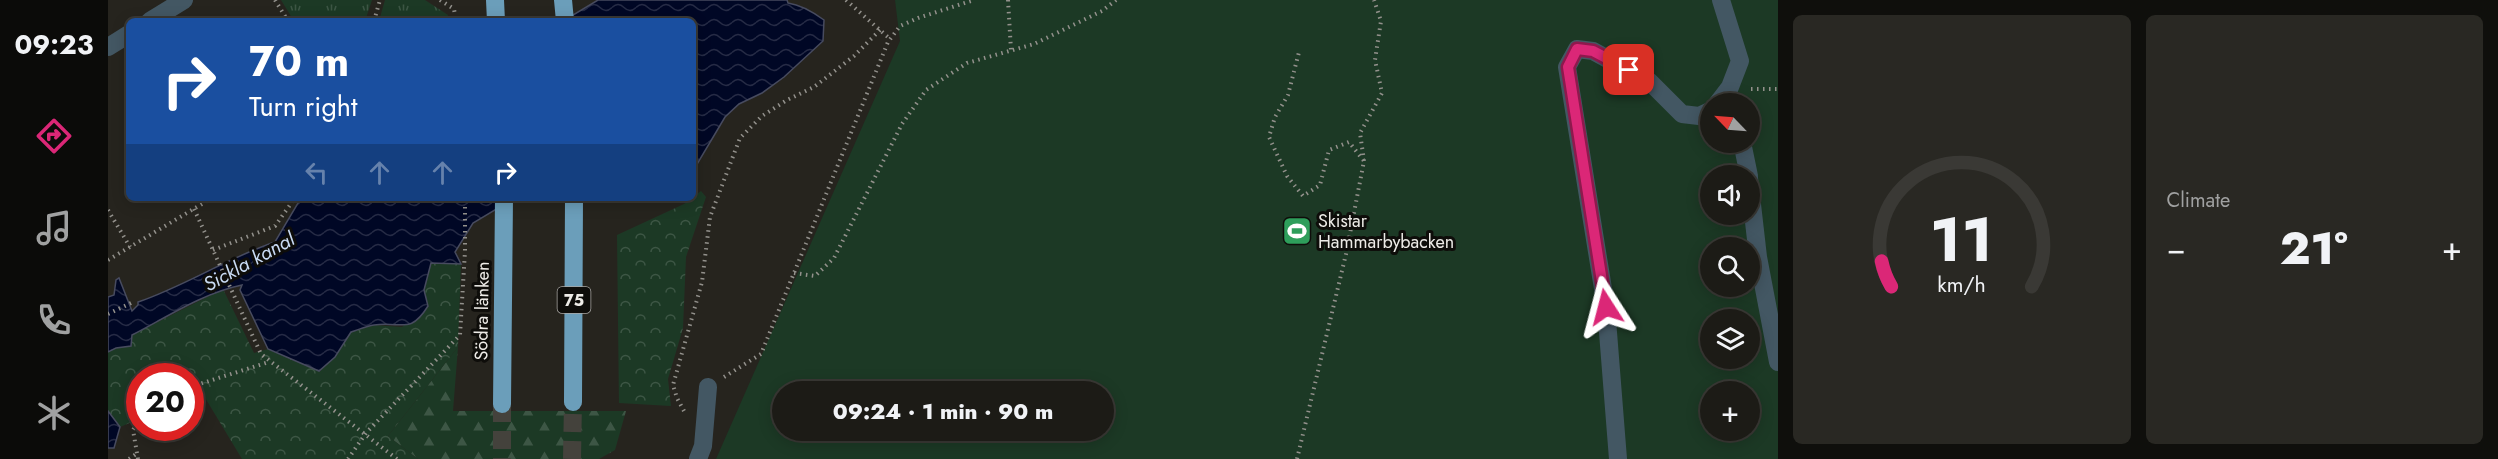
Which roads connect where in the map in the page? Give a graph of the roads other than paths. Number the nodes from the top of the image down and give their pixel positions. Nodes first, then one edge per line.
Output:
1 (184, 0) edge
2 (563, 0) edge
3 (1721, 0) edge
4 (155, 18) edge
5 (565, 18) edge
6 (126, 36) edge
7 (108, 47) edge
8 (1732, 93) edge
9 (1700, 116) edge
10 (504, 201) edge
11 (574, 201) edge
12 (1754, 225) edge
13 (1778, 362) edge
14 (708, 387) road end
15 (573, 402) tunnel mouth
16 (501, 404) tunnel mouth
17 (698, 459) edge
18 (1618, 459) edge

1 - 4 street
2 - 5 highway, bridge
3 - 8 street
6 - 7 street
9 - 18 street
10 - 16 highway, Södra länken
11 - 15 highway, 75
12 - 13 street
14 - 17 street

